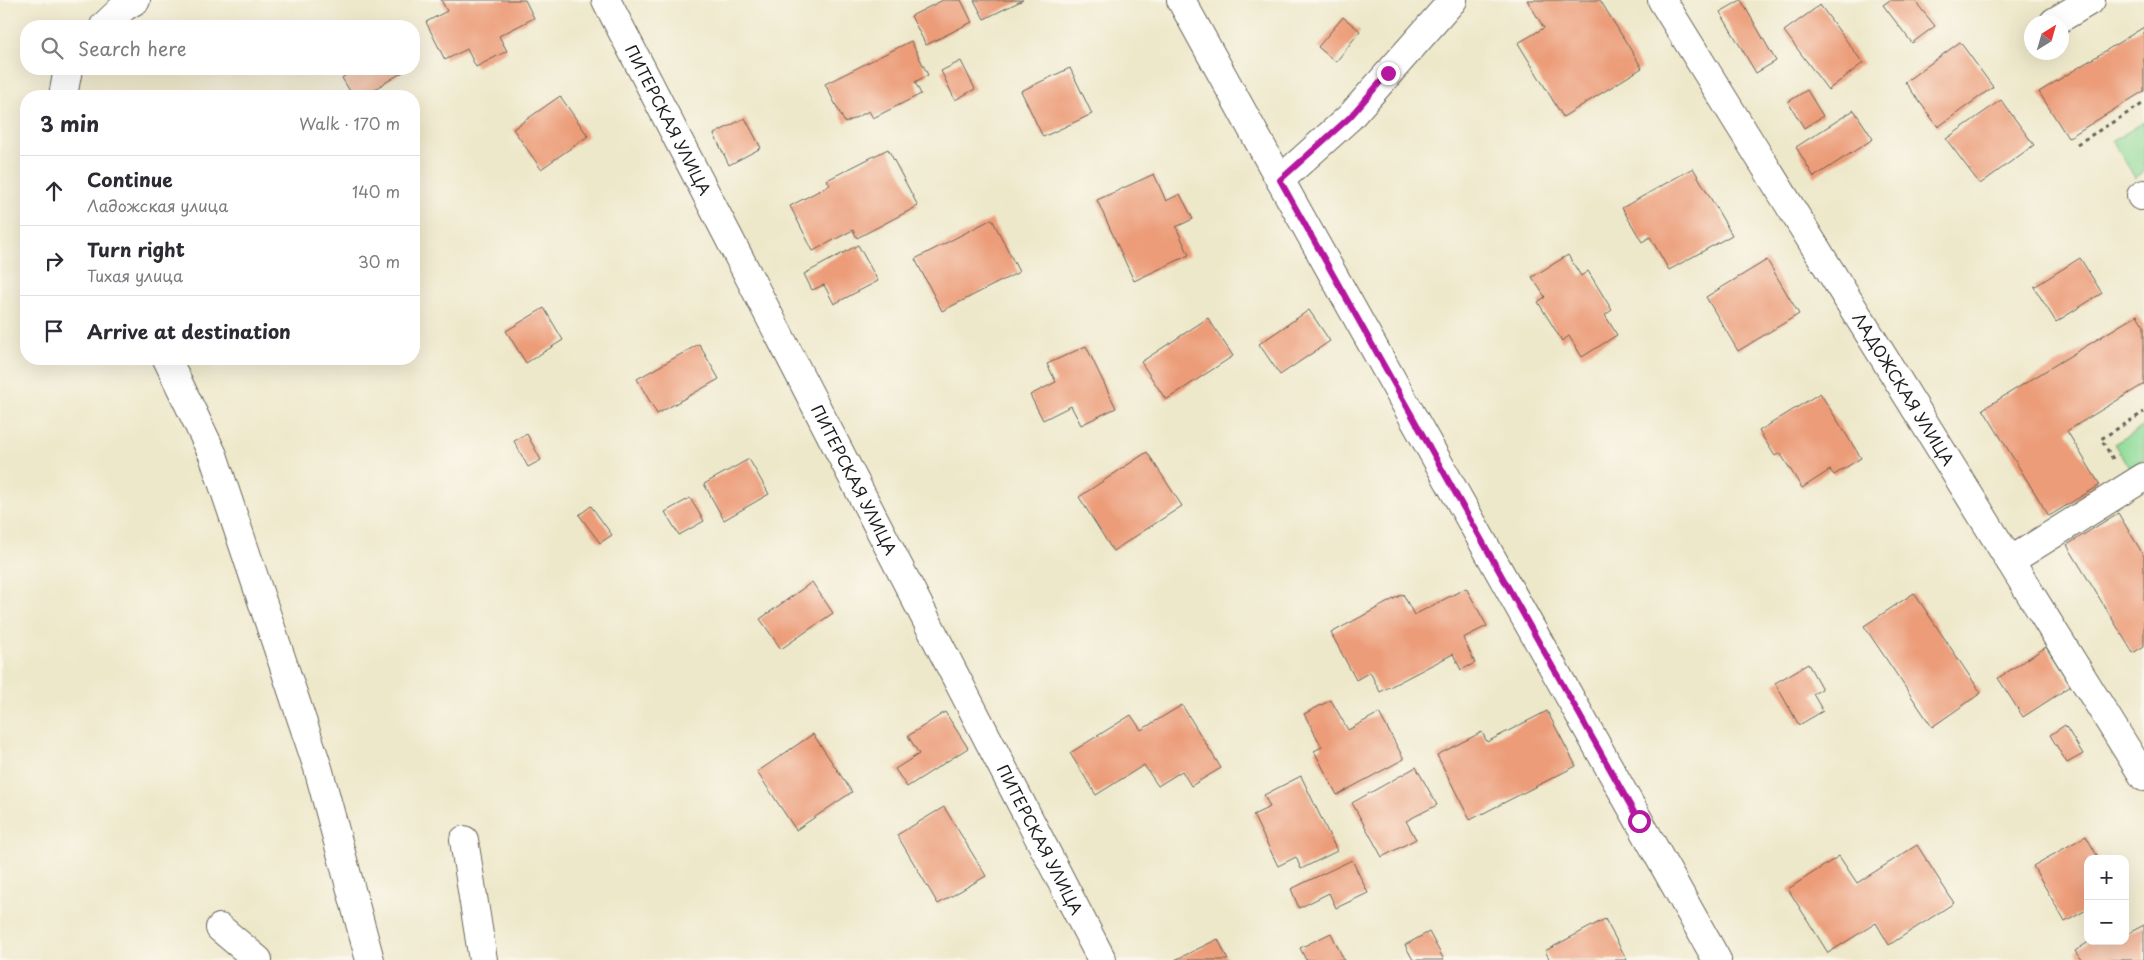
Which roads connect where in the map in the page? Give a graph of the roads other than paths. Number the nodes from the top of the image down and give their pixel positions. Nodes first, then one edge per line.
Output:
1 (136, 0) edge
2 (606, 0) edge
3 (1181, 0) edge
4 (1453, 0) edge
5 (1662, 0) edge
6 (2090, 0) edge
7 (2065, 15) edge
8 (110, 20) edge
9 (67, 75) edge
10 (64, 90) edge
11 (1280, 180) junction
12 (170, 365) edge
13 (2144, 477) edge
14 (2010, 561) junction
15 (2144, 776) edge
16 (464, 840) dead end
17 (220, 928) dead end
18 (258, 960) edge
19 (370, 960) edge
20 (483, 960) edge
21 (1102, 960) edge
22 (1717, 960) edge

1 - 8 street
2 - 21 street, ПИТЕРСКАЯ УЛИЦА
3 - 11 street
4 - 11 street
5 - 14 street, ЛАДОЖСКАЯ УЛИЦА
6 - 7 street
9 - 10 street
11 - 22 street
12 - 19 street
13 - 14 street
14 - 15 street, ЛАДОЖСКАЯ УЛИЦА
16 - 20 street
17 - 18 street

